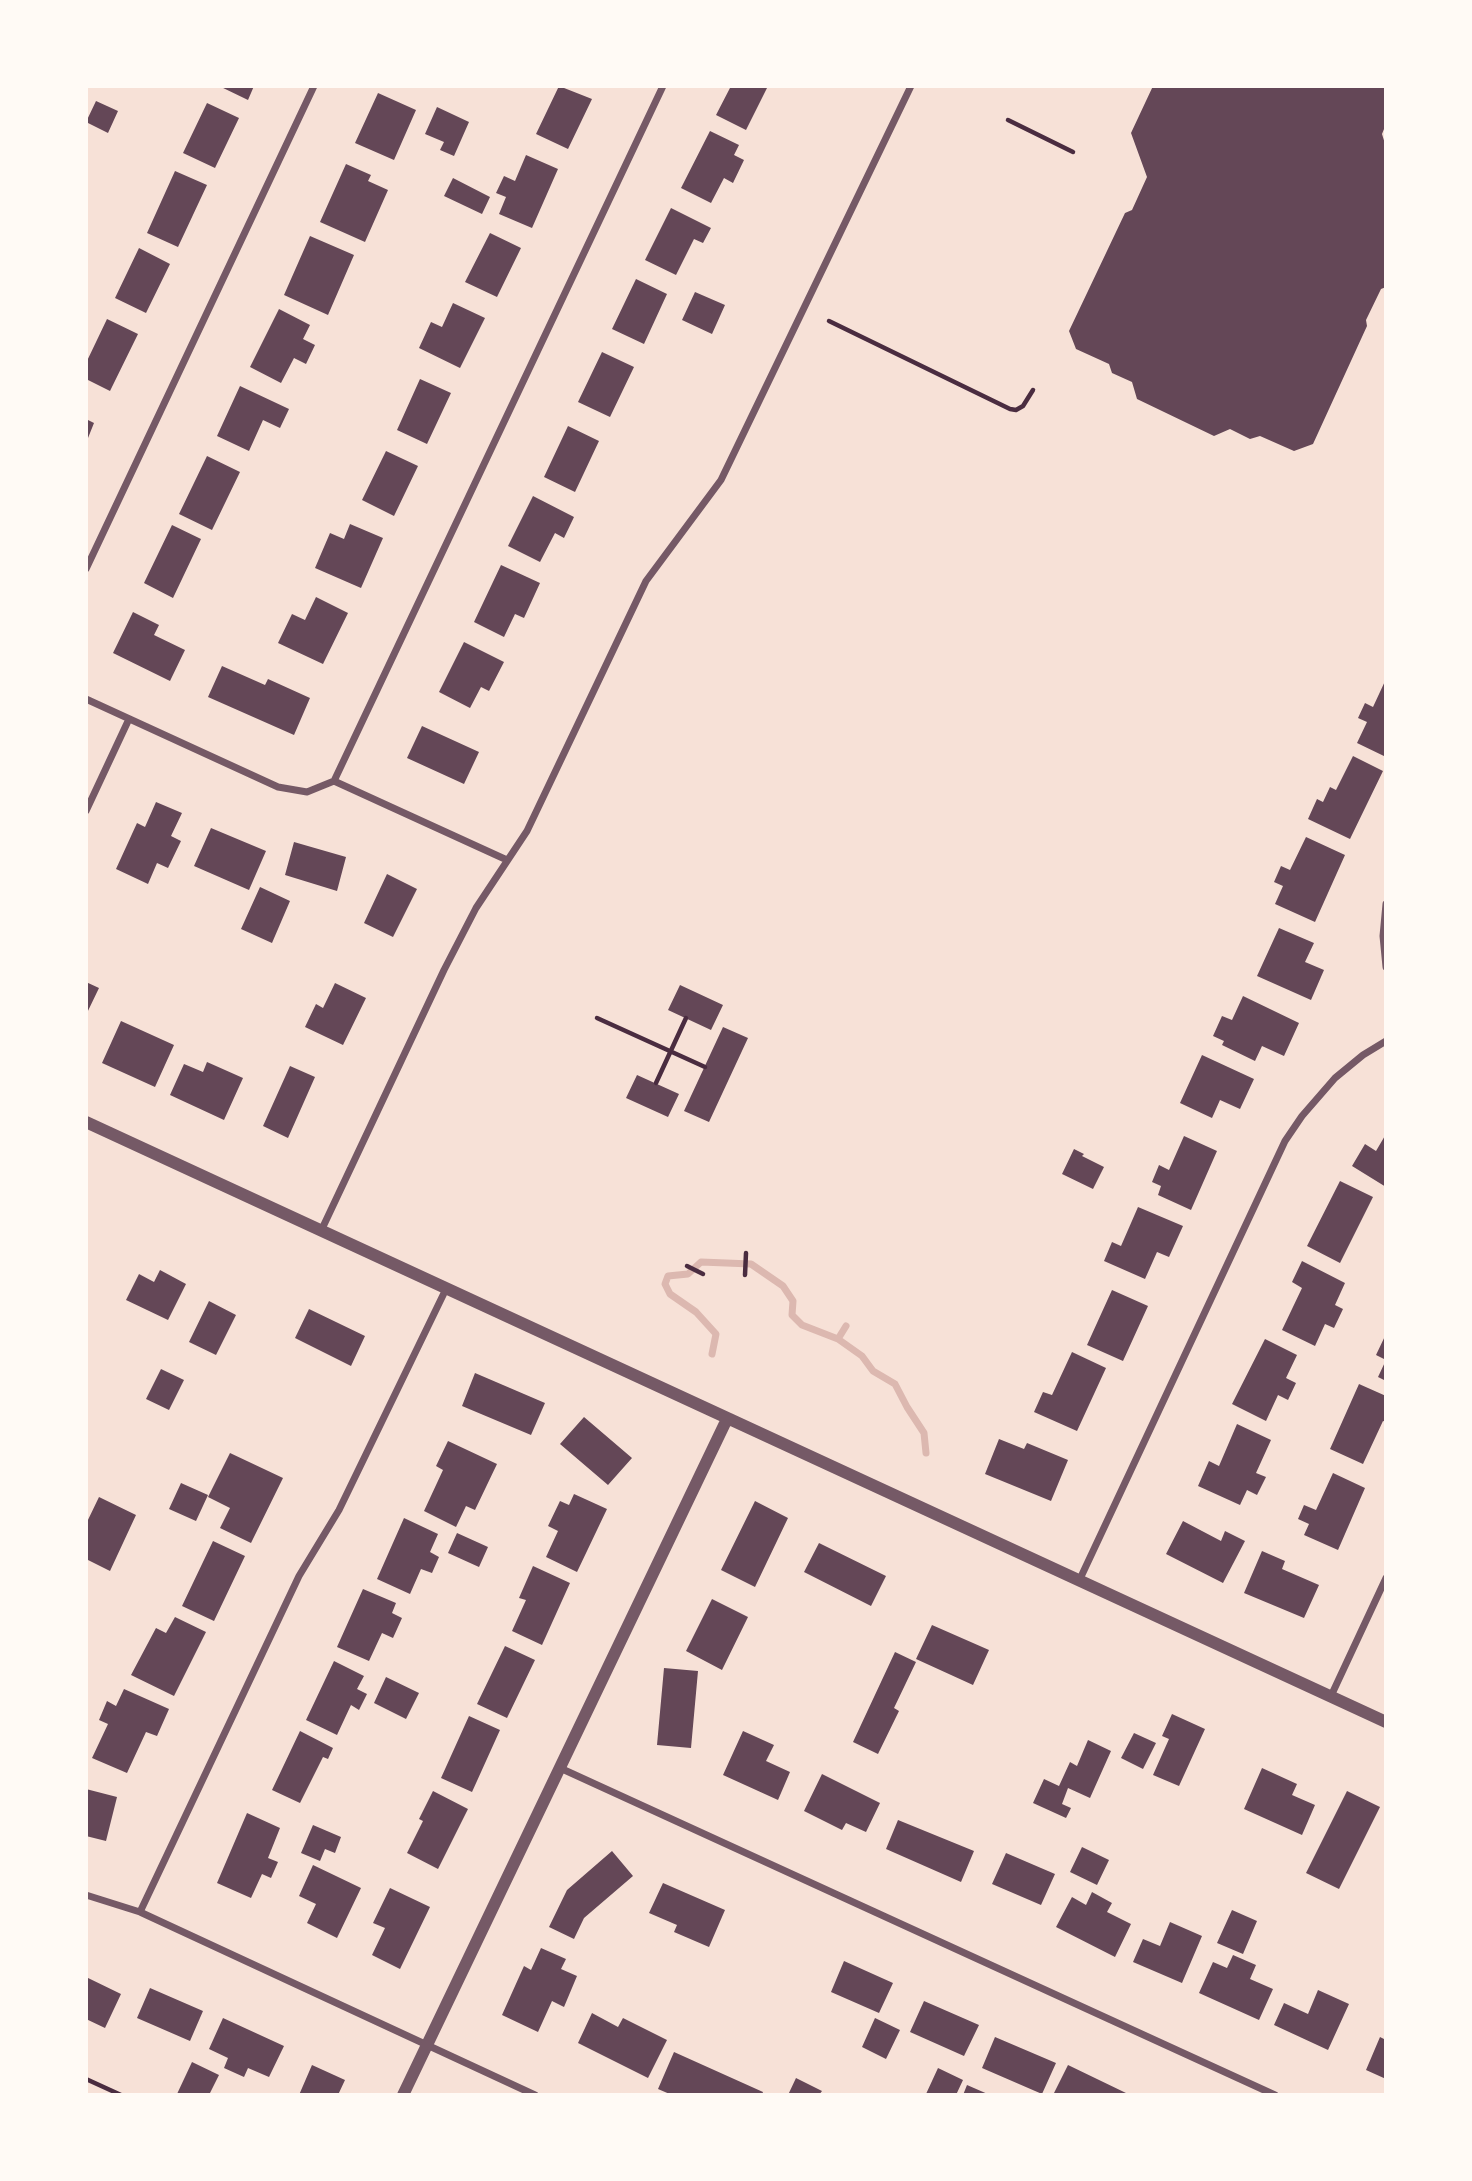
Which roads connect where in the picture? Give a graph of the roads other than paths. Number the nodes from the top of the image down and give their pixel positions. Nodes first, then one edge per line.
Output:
1 (314, 86) edge
2 (663, 86) edge
3 (911, 86) edge
4 (86, 569) edge
5 (86, 699) edge
6 (129, 719) junction
7 (334, 781) junction
8 (86, 811) edge
9 (507, 860) junction
10 (1386, 904) edge
11 (1386, 967) edge
12 (1386, 1041) edge
13 (86, 1122) edge
14 (321, 1231) junction
15 (446, 1289) junction
16 (727, 1419) junction
17 (1386, 1578) edge
18 (1079, 1581) junction
19 (1331, 1696) junction
20 (1386, 1722) edge
21 (560, 1768) junction
22 (86, 1895) edge
23 (141, 1912) junction
24 (427, 2045) junction
25 (403, 2095) edge
26 (535, 2095) edge
27 (1275, 2095) edge

1 - 4 street
2 - 7 street
3 - 9 street
5 - 6 street
6 - 7 street
6 - 8 street
7 - 9 street
9 - 14 street
10 - 11 street
12 - 18 street
13 - 14 street
14 - 15 street
15 - 16 street
15 - 23 street
16 - 18 street
16 - 21 street
17 - 19 street
18 - 19 street
19 - 20 street
21 - 24 street
21 - 27 street
22 - 23 street
23 - 24 street
24 - 25 street
24 - 26 street

